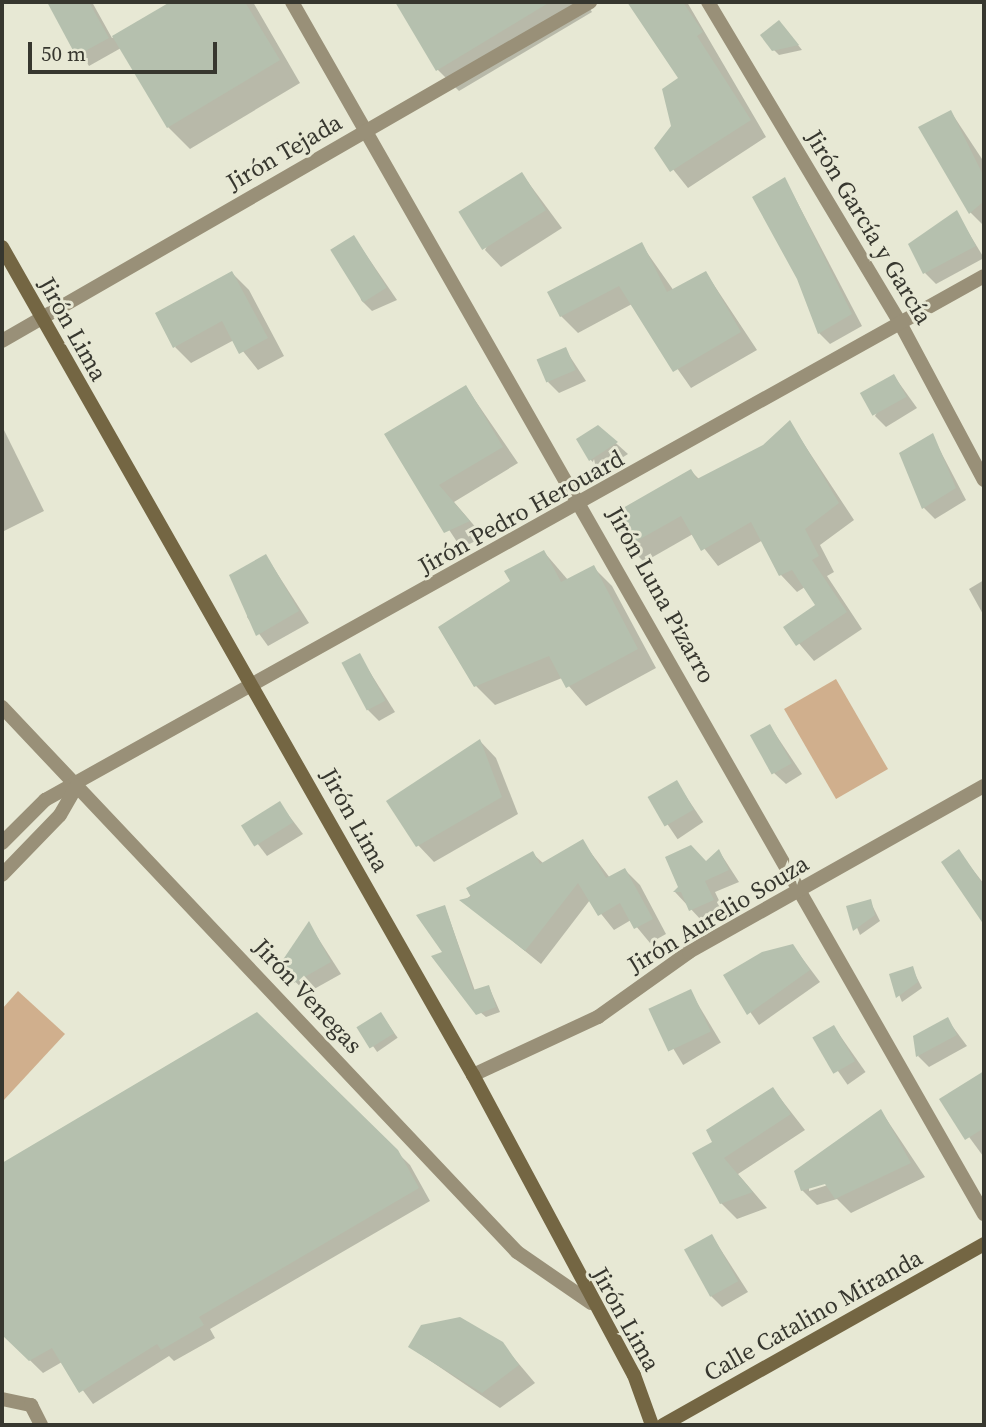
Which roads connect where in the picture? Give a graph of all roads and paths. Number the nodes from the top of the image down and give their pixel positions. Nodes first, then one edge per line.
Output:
1 (292, 2) edge
2 (590, 2) edge
3 (708, 2) edge
4 (365, 131) junction
5 (2, 247) edge
6 (984, 276) edge
7 (41, 320) junction
8 (900, 323) junction
9 (2, 341) edge
10 (984, 480) edge
11 (584, 504) junction
12 (253, 685) junction
13 (2, 708) edge
14 (78, 784) junction
15 (984, 786) edge
16 (2, 843) edge
17 (2, 875) edge
18 (799, 889) junction
19 (473, 1075) junction
20 (984, 1214) edge
21 (984, 1244) edge
22 (591, 1303) junction
23 (2, 1386) edge
24 (7, 1398) edge
25 (41, 1425) edge
26 (652, 1425) edge
27 (663, 1425) edge

1 - 4 street, Jirón Luna Pizarro
2 - 4 street, Jirón Tejada
3 - 8 street, Jirón García y García
4 - 7 street, Jirón Tejada
4 - 11 street, Jirón Luna Pizarro
5 - 7 street, Jirón Lima
6 - 8 street, Jirón Pedro Herouard
7 - 9 street, Jirón Tejada
7 - 12 street, Jirón Lima
8 - 10 street, Jirón García y García
8 - 11 street, Jirón Pedro Herouard
11 - 12 street, Jirón Pedro Herouard
11 - 18 street, Jirón Luna Pizarro
12 - 14 street, Jirón Pedro Herouard
12 - 19 street, Jirón Lima
13 - 14 street, Jirón Venegas
14 - 16 street, Jirón Pedro Herouard
14 - 17 street
14 - 22 street, Jirón Venegas
15 - 18 street, Jirón Aurelio Souza
18 - 19 street, Jirón Aurelio Souza
18 - 20 street, Jirón Luna Pizarro
19 - 22 street, Jirón Lima
21 - 27 street, Calle Catalino Miranda
22 - 26 street, Jirón Lima
23 - 24 street
24 - 25 street

